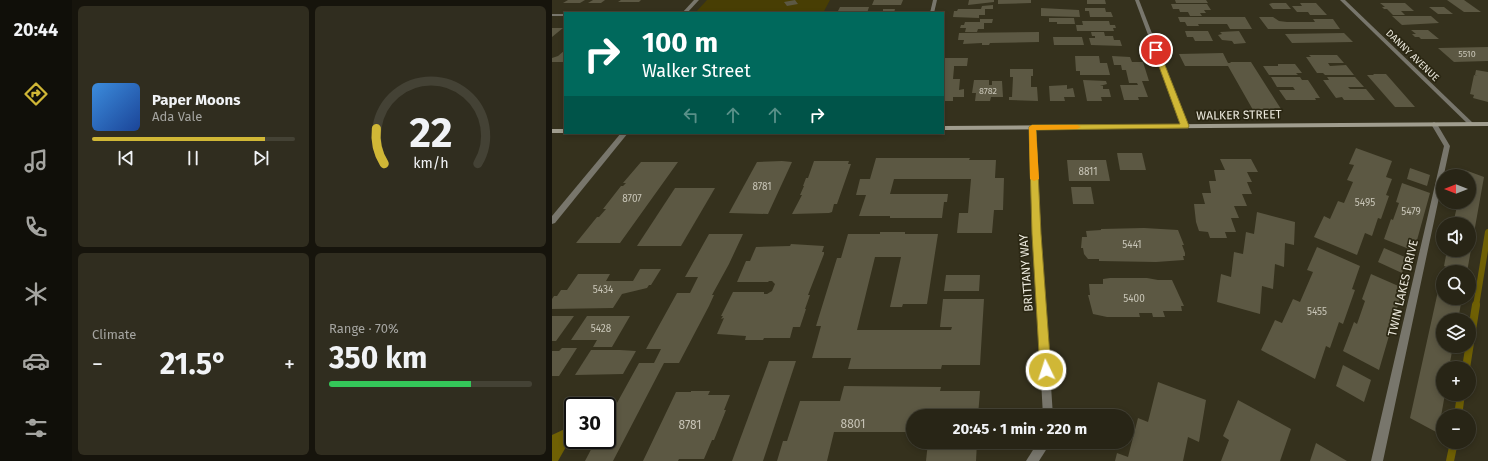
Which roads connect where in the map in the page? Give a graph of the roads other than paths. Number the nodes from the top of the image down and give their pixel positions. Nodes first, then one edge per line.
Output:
1 (697, 0) edge
2 (935, 0) edge
3 (1137, 0) edge
4 (1342, 0) edge
5 (685, 12) edge
6 (932, 12) edge
7 (552, 15) edge
8 (564, 15) edge
9 (1434, 124) junction
10 (1471, 124) junction
11 (1488, 124) edge
12 (1185, 126) junction
13 (1032, 127) junction
14 (944, 128) edge
15 (552, 131) edge
16 (564, 131) edge
17 (624, 134) edge
18 (552, 221) edge
19 (1048, 409) edge
20 (1040, 449) edge
21 (1032, 461) edge
22 (1377, 461) edge

1 - 5 street
2 - 6 street
3 - 12 street
4 - 10 street, DANNY AVENUE
7 - 8 street
9 - 10 main road, WALKER STREET
9 - 12 main road, WALKER STREET
9 - 22 street, TWIN LAKES DRIVE
10 - 11 main road, WALKER STREET
12 - 13 main road, WALKER STREET
13 - 14 main road, WALKER STREET
13 - 19 street, BRITTANY WAY
15 - 16 main road
17 - 18 street
20 - 21 street

